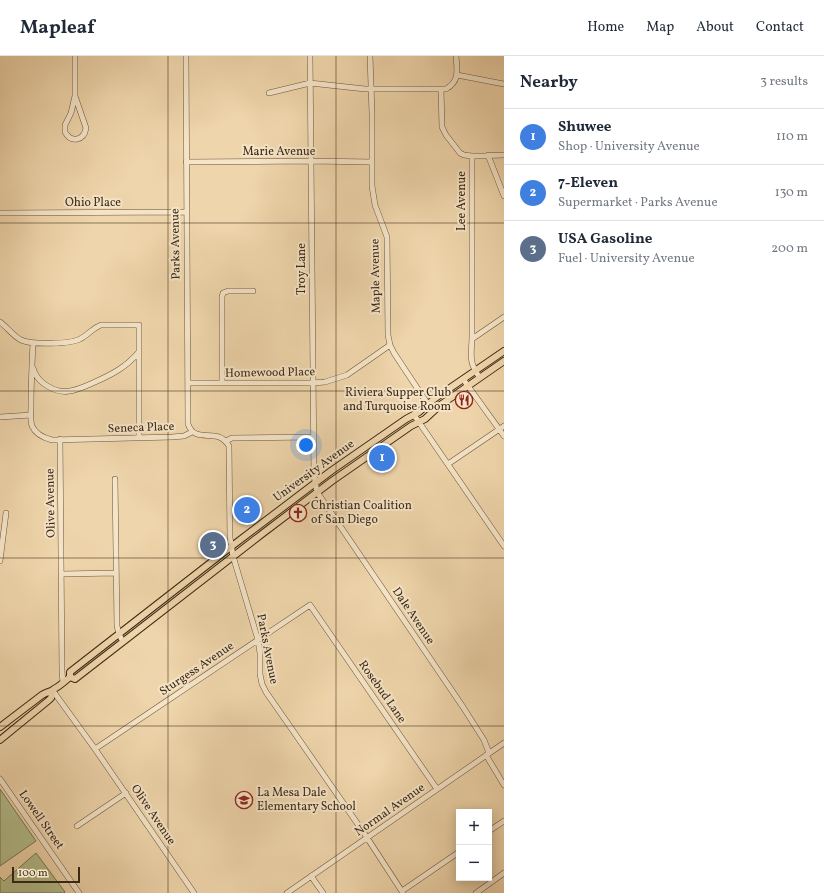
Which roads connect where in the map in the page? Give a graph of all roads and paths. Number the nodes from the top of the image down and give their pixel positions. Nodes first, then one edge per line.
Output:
1 (75, 56) edge
2 (186, 56) edge
3 (310, 56) edge
4 (370, 56) edge
5 (456, 56) edge
6 (457, 75) junction
7 (310, 83) junction
8 (504, 84) edge
9 (371, 89) junction
10 (441, 89) junction
11 (269, 93) dead end
12 (75, 96) junction
13 (488, 155) junction
14 (504, 155) edge
15 (472, 156) junction
16 (311, 161) junction
17 (186, 162) junction
18 (372, 162) junction
19 (504, 196) edge
20 (186, 212) junction
21 (0, 213) edge
22 (253, 291) dead end
23 (504, 317) edge
24 (0, 322) edge
25 (472, 339) junction
26 (33, 343) junction
27 (390, 345) junction
28 (504, 351) edge
29 (139, 352) junction
30 (504, 361) edge
31 (32, 366) junction
32 (475, 371) junction
33 (480, 378) junction
34 (463, 379) junction
35 (188, 383) junction
36 (222, 383) junction
37 (313, 383) junction
38 (468, 387) junction
39 (428, 404) junction
40 (433, 412) junction
41 (414, 414) junction
42 (31, 415) junction
43 (0, 417) edge
44 (419, 422) junction
45 (504, 426) edge
46 (499, 429) junction
47 (192, 432) junction
48 (504, 436) edge
49 (313, 437) junction
50 (139, 438) junction
51 (60, 439) junction
52 (226, 441) junction
53 (448, 464) junction
54 (116, 479) dead end
55 (315, 483) junction
56 (317, 492) junction
57 (6, 513) dead end
58 (2, 540) edge
59 (232, 546) junction
60 (504, 546) edge
61 (233, 556) junction
62 (0, 561) edge
63 (116, 573) junction
64 (62, 574) junction
65 (310, 605) joint
66 (119, 634) junction
67 (258, 640) junction
68 (123, 642) junction
69 (70, 677) junction
70 (63, 683) junction
71 (53, 690) junction
72 (0, 727) edge
73 (0, 740) edge
74 (504, 743) edge
75 (95, 749) junction
76 (487, 754) junction
77 (0, 779) edge
78 (504, 785) edge
79 (438, 789) junction
80 (126, 793) junction
81 (504, 821) edge
82 (77, 826) dead end
83 (492, 829) edge
84 (367, 838) junction
85 (456, 854) edge
86 (504, 873) edge
87 (312, 876) junction
88 (403, 892) edge
89 (79, 893) edge
90 (194, 893) edge
91 (287, 893) edge
92 (323, 893) edge
93 (476, 893) edge

1 - 12 street
2 - 17 street, Parks Avenue
3 - 7 street, Troy Lane
4 - 9 street, Maple Avenue
5 - 6 street
6 - 8 street
6 - 10 street
7 - 9 street
7 - 11 street
7 - 16 street, Troy Lane
9 - 10 street
9 - 18 street, Maple Avenue
10 - 15 street, Lee Avenue
12 - 12 street
13 - 14 street
13 - 15 street
13 - 19 street
15 - 25 street, Lee Avenue
16 - 17 street, Marie Avenue
16 - 18 street, Marie Avenue
16 - 37 street, Troy Lane
17 - 20 street, Parks Avenue
18 - 27 street, Maple Avenue
20 - 21 street, Ohio Place
20 - 35 street, Parks Avenue
22 - 36 street
23 - 25 street
24 - 26 street
25 - 32 street, Lee Avenue
26 - 29 street
26 - 31 street
27 - 37 street, Homewood Place
27 - 39 street, Maple Avenue
28 - 32 main road, University Avenue
29 - 31 street
29 - 50 street
30 - 33 main road, University Avenue
31 - 42 street
32 - 33 street
32 - 34 main road, University Avenue
33 - 38 main road, University Avenue
34 - 38 street
34 - 39 main road, University Avenue
35 - 36 street, Homewood Place
35 - 47 street, Parks Avenue
36 - 37 street, Homewood Place
37 - 49 street, Troy Lane
38 - 40 main road, University Avenue
38 - 46 street
39 - 40 street, Maple Avenue
39 - 41 main road, University Avenue
40 - 44 main road, University Avenue
41 - 44 street
41 - 55 main road, University Avenue
42 - 43 street
42 - 51 street
44 - 53 street
44 - 56 main road, University Avenue
45 - 46 street
46 - 48 street
46 - 53 street
47 - 50 street, Seneca Place
47 - 52 street, Seneca Place
49 - 52 street, Seneca Place
49 - 55 street, Troy Lane
50 - 51 street, Seneca Place
51 - 64 street, Olive Avenue
52 - 59 street, Parks Avenue
53 - 60 street
54 - 63 street
55 - 56 street, Troy Lane
55 - 59 main road, University Avenue
56 - 61 main road, University Avenue
56 - 76 street, Dale Avenue
57 - 58 street
58 - 62 street
59 - 61 street, Parks Avenue
59 - 66 main road, University Avenue
61 - 67 street, Parks Avenue
61 - 68 main road, University Avenue
63 - 64 street
63 - 66 street
64 - 70 street, Olive Avenue
65 - 67 street, Sturgess Avenue
65 - 79 street, Rosebud Lane
66 - 68 street
66 - 69 main road, University Avenue
67 - 75 street, Sturgess Avenue
67 - 84 street, Parks Avenue
68 - 69 main road, University Avenue
69 - 70 main road, University Avenue
70 - 71 main road, University Avenue
71 - 72 main road, University Avenue
71 - 73 main road, University Avenue
71 - 75 street, Olive Avenue
74 - 76 street, Normal Avenue
75 - 80 street, Olive Avenue
76 - 78 street, Dale Avenue
76 - 79 street, Normal Avenue
77 - 89 street, Lowell Street
79 - 84 street, Normal Avenue
80 - 82 street
80 - 90 street, Olive Avenue
81 - 83 street
84 - 87 street, Normal Avenue
84 - 88 street, Parks Avenue
85 - 88 street
86 - 93 street
87 - 91 street, Normal Avenue
87 - 92 street

